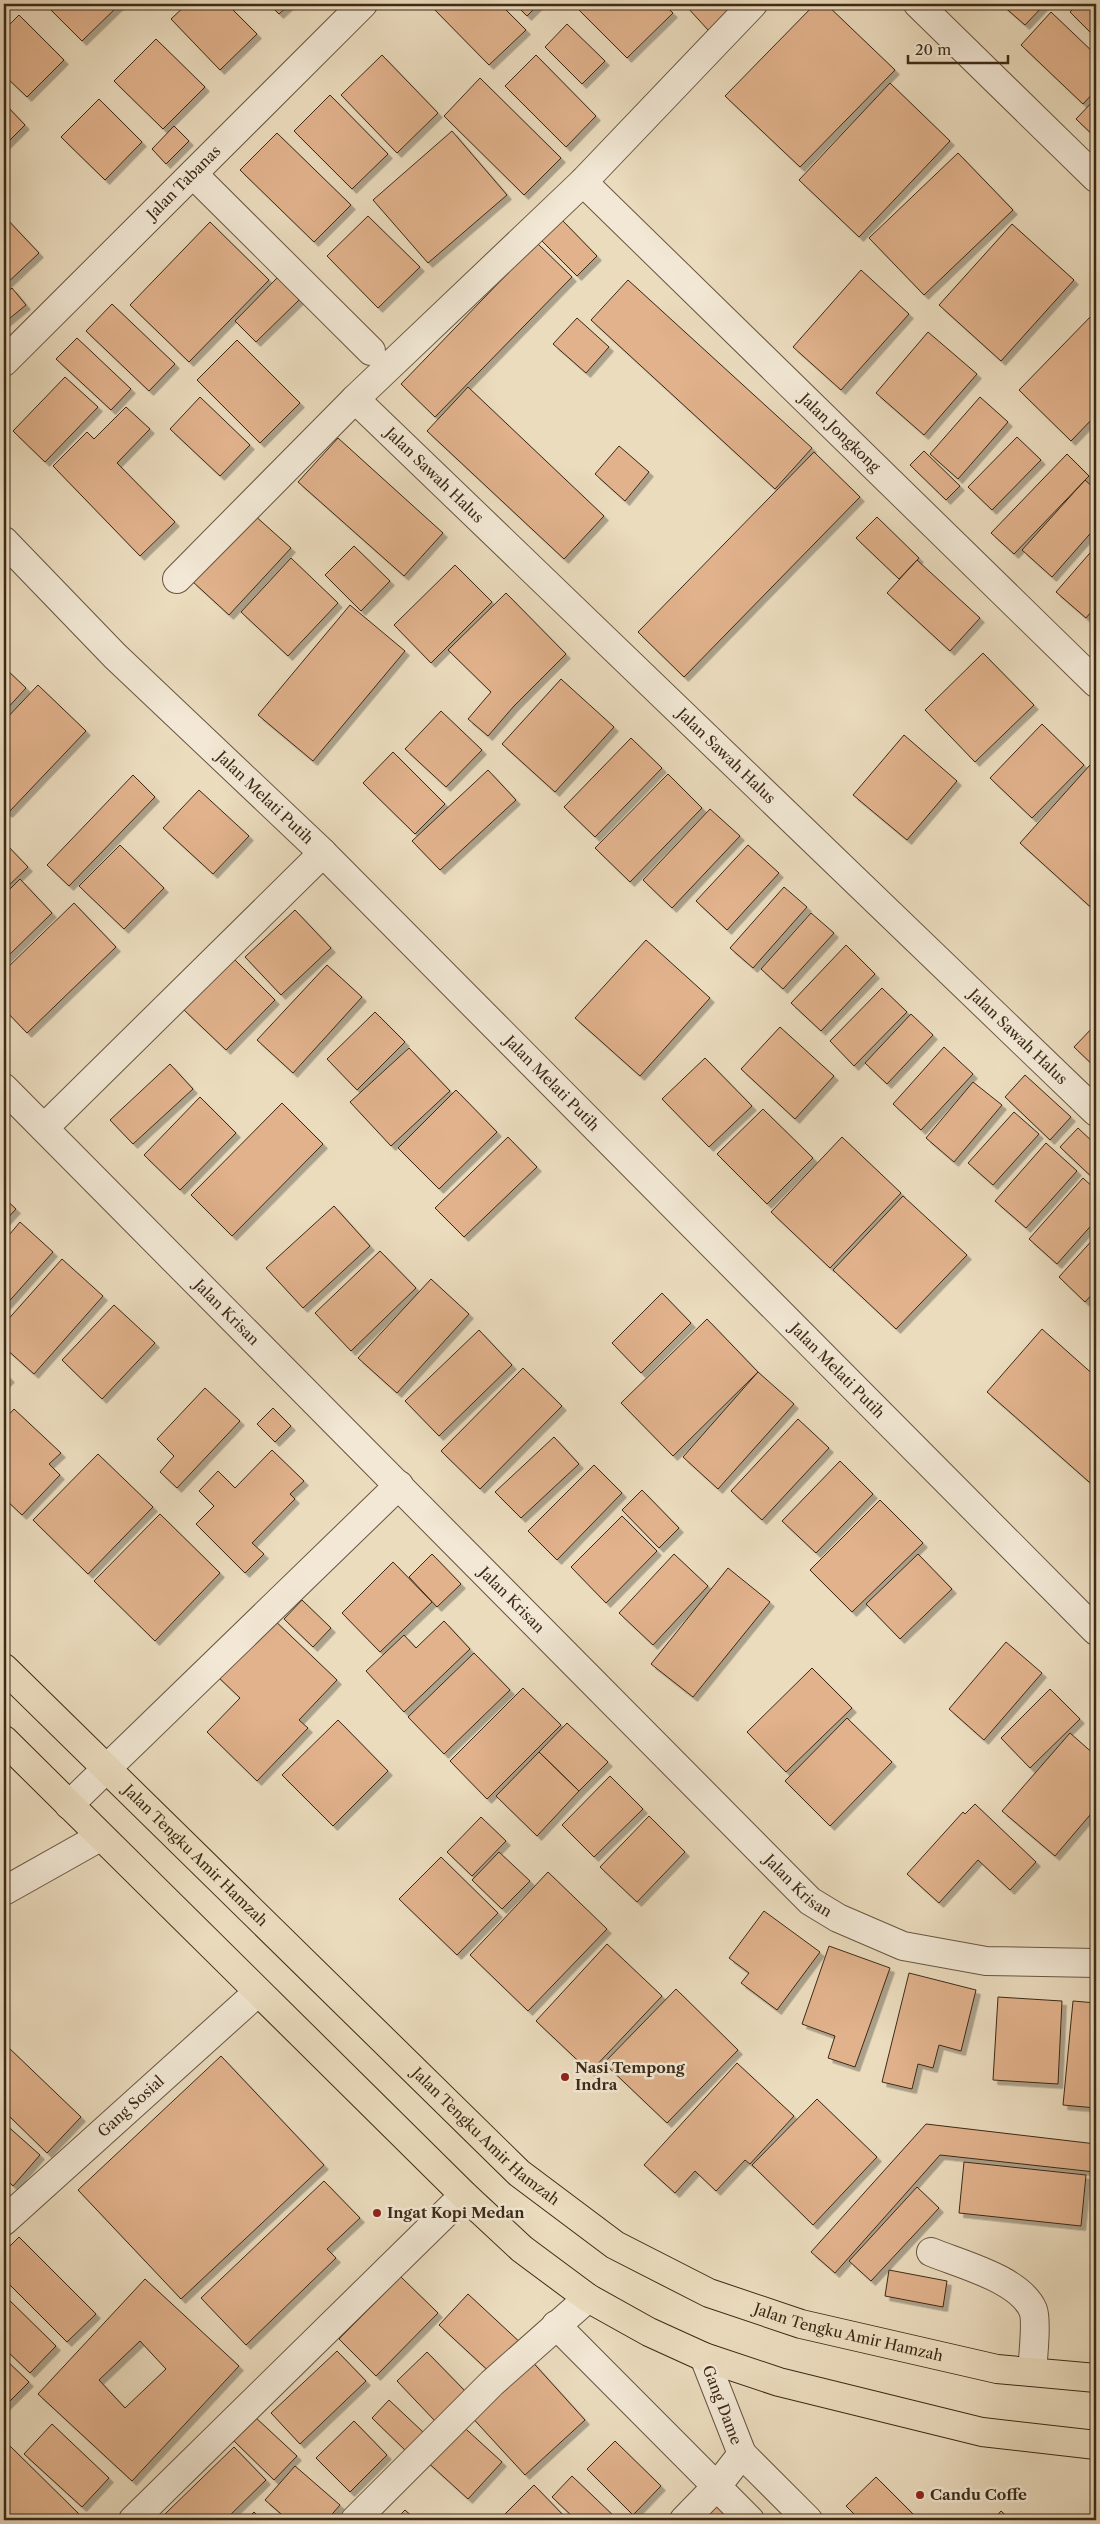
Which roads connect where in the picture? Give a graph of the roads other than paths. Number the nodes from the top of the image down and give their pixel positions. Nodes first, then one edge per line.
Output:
1 (363, 4) edge
2 (753, 4) edge
3 (932, 8) edge
4 (193, 174) junction
5 (1096, 178) edge
6 (583, 182) junction
7 (371, 351) dead end
8 (4, 362) edge
9 (355, 399) junction
10 (4, 541) edge
11 (178, 579) dead end
12 (1096, 683) edge
13 (323, 853) junction
14 (4, 1088) edge
15 (1096, 1112) edge
16 (44, 1128) junction
17 (399, 1485) junction
18 (1096, 1632) edge
19 (4, 1668) edge
20 (4, 1740) edge
21 (107, 1770) junction
22 (69, 1805) junction
23 (100, 1837) junction
24 (4, 1891) edge
25 (1096, 1963) edge
26 (258, 1992) junction
27 (464, 2195) junction
28 (4, 2221) edge
29 (931, 2252) dead end
30 (588, 2298) junction
31 (556, 2325) junction
32 (704, 2357) junction
33 (1032, 2372) junction
34 (1096, 2378) edge
35 (1096, 2445) edge
36 (742, 2454) junction
37 (717, 2486) junction
38 (133, 2520) edge
39 (356, 2520) edge
40 (684, 2520) edge
41 (750, 2520) edge
42 (808, 2520) edge

1 - 4 street, Jalan Tabanas
2 - 6 street
3 - 5 street
4 - 7 street
4 - 8 street, Jalan Tabanas
6 - 9 street
6 - 12 street, Jalan Jongkong
9 - 11 street
9 - 15 street, Jalan Sawah Halus
10 - 13 street, Jalan Melati Putih
13 - 16 street
13 - 18 street, Jalan Melati Putih
14 - 16 street, Jalan Krisan
16 - 17 street, Jalan Krisan
17 - 21 street
17 - 25 street, Jalan Krisan
19 - 21 main road, Jalan Tengku Amir Hamzah
20 - 22 main road
21 - 22 street
21 - 33 main road, Jalan Tengku Amir Hamzah
22 - 23 main road
23 - 24 street
23 - 26 main road
26 - 27 main road
26 - 28 street, Gang Sosial
27 - 30 main road
27 - 38 street
29 - 33 street
30 - 31 street
30 - 32 main road
31 - 37 street
31 - 39 street
32 - 35 main road
32 - 36 street, Gang Dame
33 - 34 main road, Jalan Tengku Amir Hamzah
36 - 37 street, Gang Dame
36 - 42 street
37 - 40 street, Gang Dame
37 - 41 street

